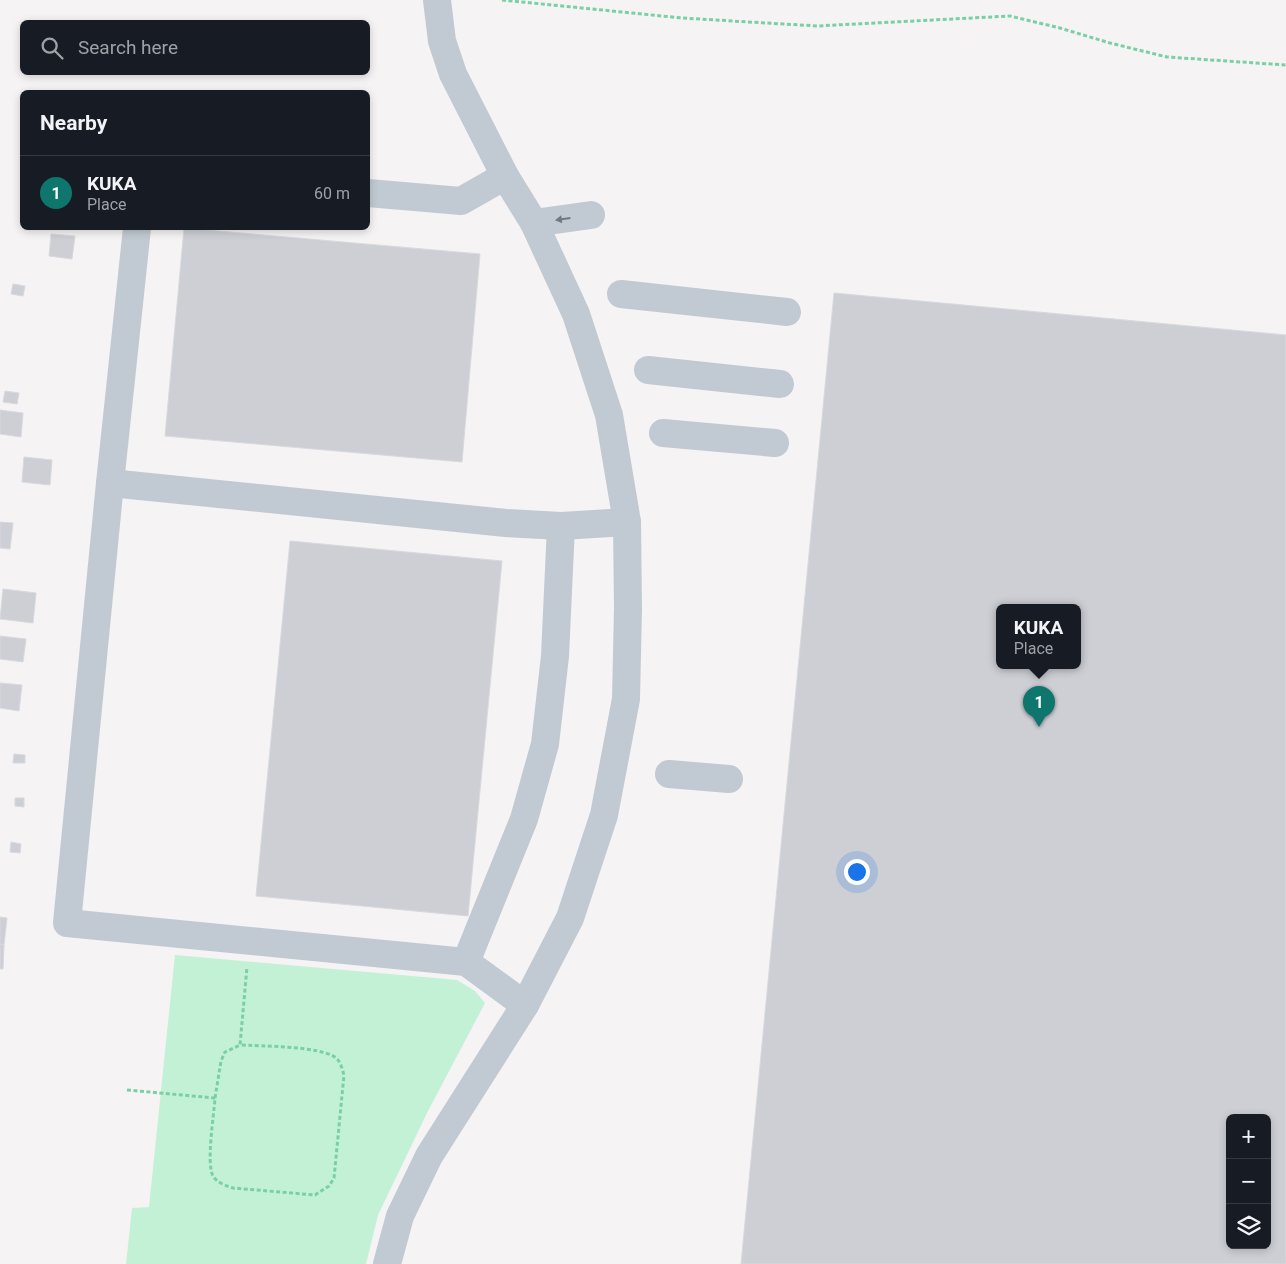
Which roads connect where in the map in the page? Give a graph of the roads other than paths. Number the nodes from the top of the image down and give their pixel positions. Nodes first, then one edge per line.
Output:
1 (437, 0) edge
2 (505, 176) junction
3 (370, 193) edge
4 (591, 215) dead end
5 (534, 223) junction
6 (137, 230) edge
7 (621, 294) dead end
8 (788, 312) dead end
9 (648, 370) dead end
10 (780, 384) dead end
11 (664, 433) dead end
12 (775, 443) dead end
13 (110, 483) junction
14 (627, 522) junction
15 (561, 526) junction
16 (668, 774) dead end
17 (728, 779) dead end
18 (466, 962) junction
19 (524, 1004) junction
20 (387, 1264) edge

1 - 2 street
2 - 3 street
2 - 5 street
4 -> 5 street
5 - 14 street
6 - 13 street
7 - 8 street
9 - 10 street
11 - 12 street
13 - 15 street
13 - 18 street
14 - 15 street
14 - 19 street
15 - 18 street
16 - 17 street
18 - 19 street
19 - 20 street

